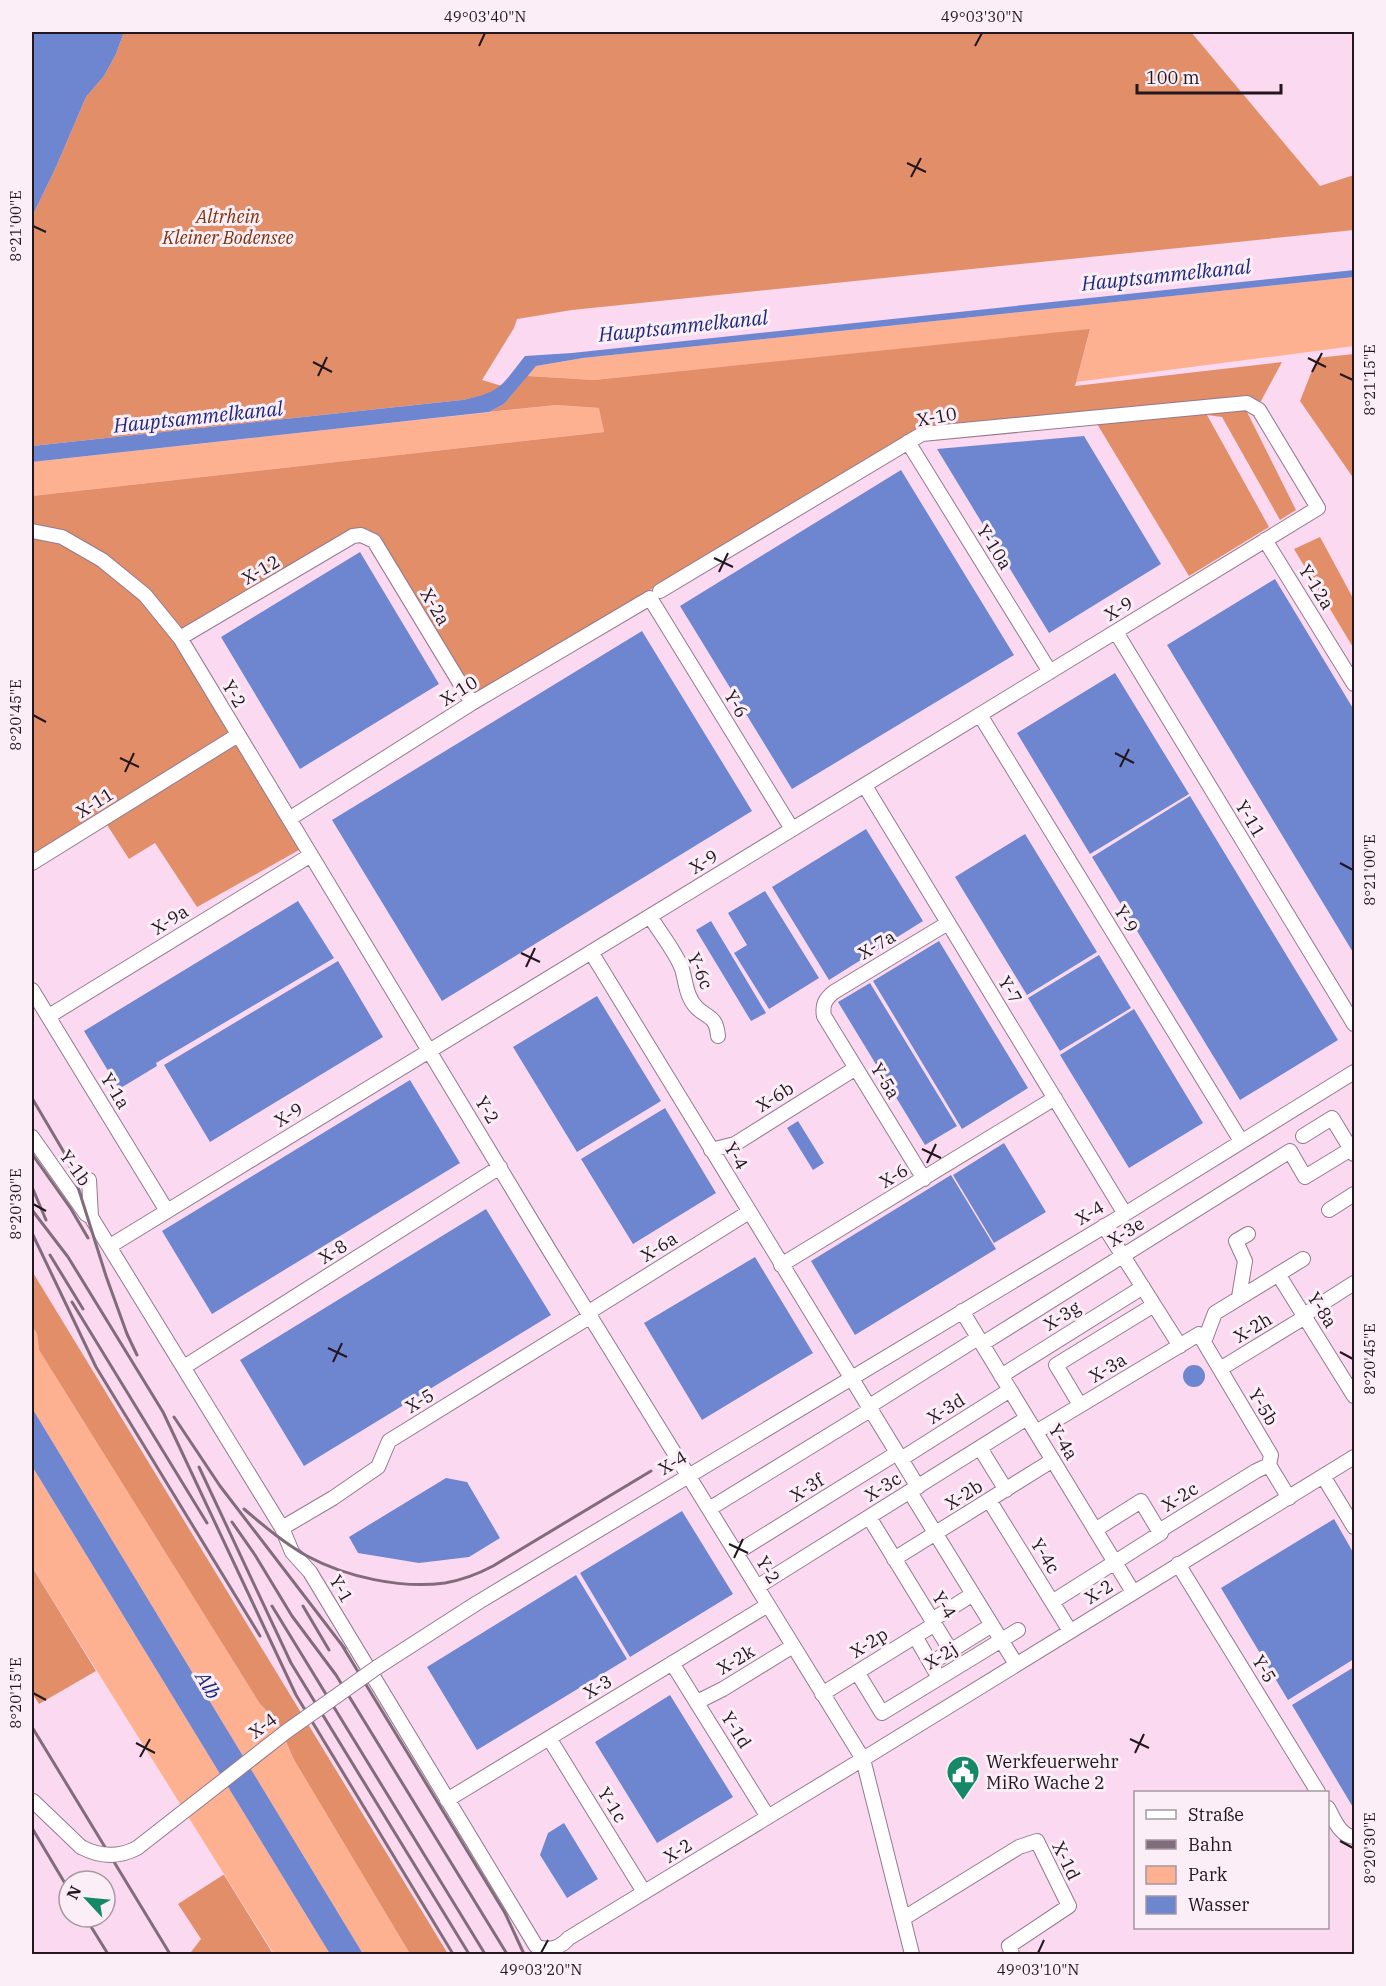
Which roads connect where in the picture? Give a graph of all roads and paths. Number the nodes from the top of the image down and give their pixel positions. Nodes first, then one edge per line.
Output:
1 (908, 442) junction
2 (1318, 508) joint
3 (32, 531) edge
4 (361, 535) joint
5 (1265, 540) junction
6 (655, 594) junction
7 (1116, 632) junction
8 (180, 638) junction
9 (1050, 672) junction
10 (1354, 684) edge
11 (472, 703) junction
12 (980, 715) junction
13 (238, 735) junction
14 (865, 786) junction
15 (289, 819) junction
16 (792, 830) junction
17 (311, 855) junction
18 (35, 856) edge
19 (650, 916) junction
20 (948, 923) junction
21 (591, 952) junction
22 (32, 990) edge
23 (825, 1000) joint
24 (49, 1016) junction
25 (1354, 1024) edge
26 (718, 1036) dead end
27 (430, 1050) junction
28 (856, 1068) junction
29 (1354, 1072) edge
30 (1055, 1098) junction
31 (1303, 1136) dead end
32 (32, 1137) edge
33 (1241, 1142) junction
34 (711, 1150) junction
35 (1353, 1152) edge
36 (500, 1167) junction
37 (924, 1179) junction
38 (89, 1180) dead end
39 (1354, 1196) edge
40 (1329, 1210) dead end
41 (167, 1211) junction
42 (749, 1212) junction
43 (1125, 1214) junction
44 (91, 1217) junction
45 (1104, 1226) junction
46 (1248, 1234) dead end
47 (110, 1246) junction
48 (1123, 1256) junction
49 (1304, 1259) dead end
50 (781, 1265) junction
51 (1278, 1274) junction
52 (1354, 1283) edge
53 (1143, 1287) junction
54 (1239, 1297) junction
55 (1154, 1305) junction
56 (962, 1311) junction
57 (590, 1314) junction
58 (1305, 1316) junction
59 (1201, 1338) junction
60 (980, 1341) junction
61 (1180, 1346) junction
62 (184, 1367) junction
63 (1220, 1370) junction
64 (1001, 1376) junction
65 (851, 1378) junction
66 (1010, 1390) junction
67 (1354, 1396) edge
68 (1080, 1405) junction
69 (869, 1408) junction
70 (1027, 1418) junction
71 (1036, 1432) junction
72 (980, 1448) junction
73 (899, 1456) junction
74 (1354, 1457) edge
75 (1053, 1461) junction
76 (1269, 1465) junction
77 (689, 1475) junction
78 (1323, 1476) junction
79 (914, 1489) junction
80 (1006, 1490) junction
81 (1289, 1498) junction
82 (989, 1500) junction
83 (709, 1509) junction
84 (869, 1518) junction
85 (1354, 1527) edge
86 (282, 1528) junction
87 (1095, 1530) junction
88 (1159, 1531) junction
89 (936, 1534) junction
90 (736, 1553) junction
91 (894, 1559) junction
92 (1115, 1562) junction
93 (1178, 1564) junction
94 (757, 1587) junction
95 (1133, 1592) junction
96 (973, 1594) junction
97 (1052, 1602) junction
98 (768, 1605) junction
99 (933, 1622) junction
100 (992, 1625) junction
101 (1018, 1630) dead end
102 (1070, 1631) junction
103 (915, 1636) junction
104 (1002, 1640) junction
105 (793, 1646) junction
106 (951, 1651) junction
107 (672, 1663) junction
108 (931, 1663) junction
109 (1016, 1664) junction
110 (857, 1672) junction
111 (940, 1678) junction
112 (822, 1694) junction
113 (697, 1702) junction
114 (549, 1738) junction
115 (862, 1759) junction
116 (1317, 1791) edge
117 (447, 1800) junction
118 (33, 1801) edge
119 (1329, 1810) edge
120 (768, 1816) junction
121 (1354, 1837) edge
122 (644, 1892) junction
123 (904, 1918) junction
124 (911, 1949) edge
125 (556, 1950) edge
126 (1011, 1950) edge

1 - 2 street, X-10
1 - 6 street, X-10
1 - 9 street, Y-10a
2 - 5 street, X-9
3 - 8 street, Y-2
4 - 8 street, X-12
4 - 11 street, X-2a
5 - 7 street, X-9
5 - 10 street, Y-12a
6 - 11 street, X-10
6 - 16 street, Y-6
7 - 9 street, X-9
7 - 25 street, Y-11
8 - 13 street, Y-2
9 - 12 street, X-9
11 - 15 street, X-10
12 - 14 street, X-9
12 - 33 street, Y-9
13 - 15 street, Y-2
13 - 18 street, X-11
14 - 16 street, X-9
14 - 20 street, Y-7
15 - 17 street, Y-2
16 - 19 street, X-9
17 - 24 street, X-9a
17 - 27 street, Y-2
19 - 21 street, X-9
19 - 26 street, Y-6c
20 - 23 street, X-7a
20 - 30 street, Y-7
21 - 27 street, X-9
21 - 34 street, Y-4
22 - 24 street, Y-1a
23 - 28 street, Y-5a
24 - 41 street, Y-1a
27 - 36 street, Y-2
27 - 41 street, X-9
28 - 34 street, X-6b
28 - 37 street, Y-5a
29 - 33 street, X-4
30 - 37 street, X-6
30 - 43 street, Y-7
31 - 35 street
32 - 44 street, Y-1b
33 - 43 street, X-4
34 - 42 street, Y-4
35 - 48 street, X-3e
36 - 57 street, Y-2
36 - 62 street, X-8
37 - 50 street, X-6
38 - 44 street, Y-1b
39 - 40 street
41 - 47 street, X-9
42 - 50 street, Y-4
42 - 57 street, X-6a
43 - 45 street, X-4
44 - 47 street, Y-1b
45 - 48 street
45 - 56 street, X-4
46 - 54 street
47 - 62 street, Y-1
48 - 53 street
48 - 60 street, X-3e
49 - 51 street
50 - 65 street, Y-4
51 - 54 street
51 - 58 street, Y-8a
52 - 58 street, X-2h
53 - 55 street
53 - 64 street, X-3g
54 - 59 street
55 - 61 street
55 - 68 street
56 - 60 street, Y-4a
56 - 65 street, X-4
57 - 77 street, Y-2
57 - 86 street, X-5
58 - 63 street, X-2h
58 - 67 street, Y-8a
59 - 61 street, X-3a
59 - 63 street, Y-5b
60 - 64 street, Y-4a
60 - 69 street, X-3e
61 - 68 street, X-3a
62 - 86 street, Y-1
63 - 76 street, Y-5b
64 - 66 street, Y-4a
65 - 69 street
65 - 77 street, X-4
66 - 70 street, Y-4a
66 - 73 street, X-3d
68 - 71 street, X-3a
69 - 73 street
69 - 83 street, X-3e
70 - 71 street, Y-4a
70 - 72 street, X-3c
71 - 75 street, Y-4a
72 - 79 street, X-3c
72 - 80 street
73 - 79 street
73 - 90 street, X-3f
74 - 78 street, X-2
75 - 80 street, X-2b
75 - 87 street, Y-4a
76 - 81 street, Y-5b
76 - 88 street, X-2c
77 - 83 street, Y-2
77 - 118 street, X-4, bridge
78 - 81 street, X-2
78 - 85 street
79 - 84 street, X-3c
79 - 89 street
80 - 82 street, X-2b
81 - 93 street, X-2
82 - 89 street, X-2b
82 - 97 street, Y-4c
83 - 90 street, Y-2
84 - 91 street, Y-4
84 - 94 street, X-3c
86 - 117 street, Y-1
87 - 88 street
87 - 92 street, Y-4a
88 - 92 street, X-2c
89 - 91 street, X-2b
89 - 96 street
90 - 94 street, Y-2
91 - 99 street, Y-4
92 - 95 street, Y-4a
92 - 97 street
93 - 95 street, X-2
93 - 116 street, Y-5
94 - 98 street, Y-2
95 - 102 street, X-2
96 - 99 street, X-2p
96 - 100 street
97 - 102 street, Y-4c
98 - 105 street, Y-2
98 - 107 street, X-3
99 - 103 street, X-2p
99 - 106 street, Y-4
100 - 104 street
100 - 106 street
101 - 104 street, X-2j
102 - 109 street, X-2
103 - 108 street
103 - 110 street, X-2p
104 - 109 street
104 - 111 street, X-2j
105 - 112 street, Y-2
105 - 113 street, X-2k
106 - 108 street
107 - 113 street, Y-1d
107 - 114 street, X-3
108 - 111 street
109 - 115 street, X-2
110 - 111 street, X-2j
110 - 112 street, X-2p
112 - 115 street, Y-2
113 - 120 street, Y-1d
114 - 117 street, X-3
114 - 122 street, Y-1c
115 - 120 street, X-2
115 - 123 street
117 - 125 street, Y-1
119 - 121 street
120 - 122 street, X-2
122 - 125 street, X-2
123 - 124 street
123 - 126 street, X-1d

